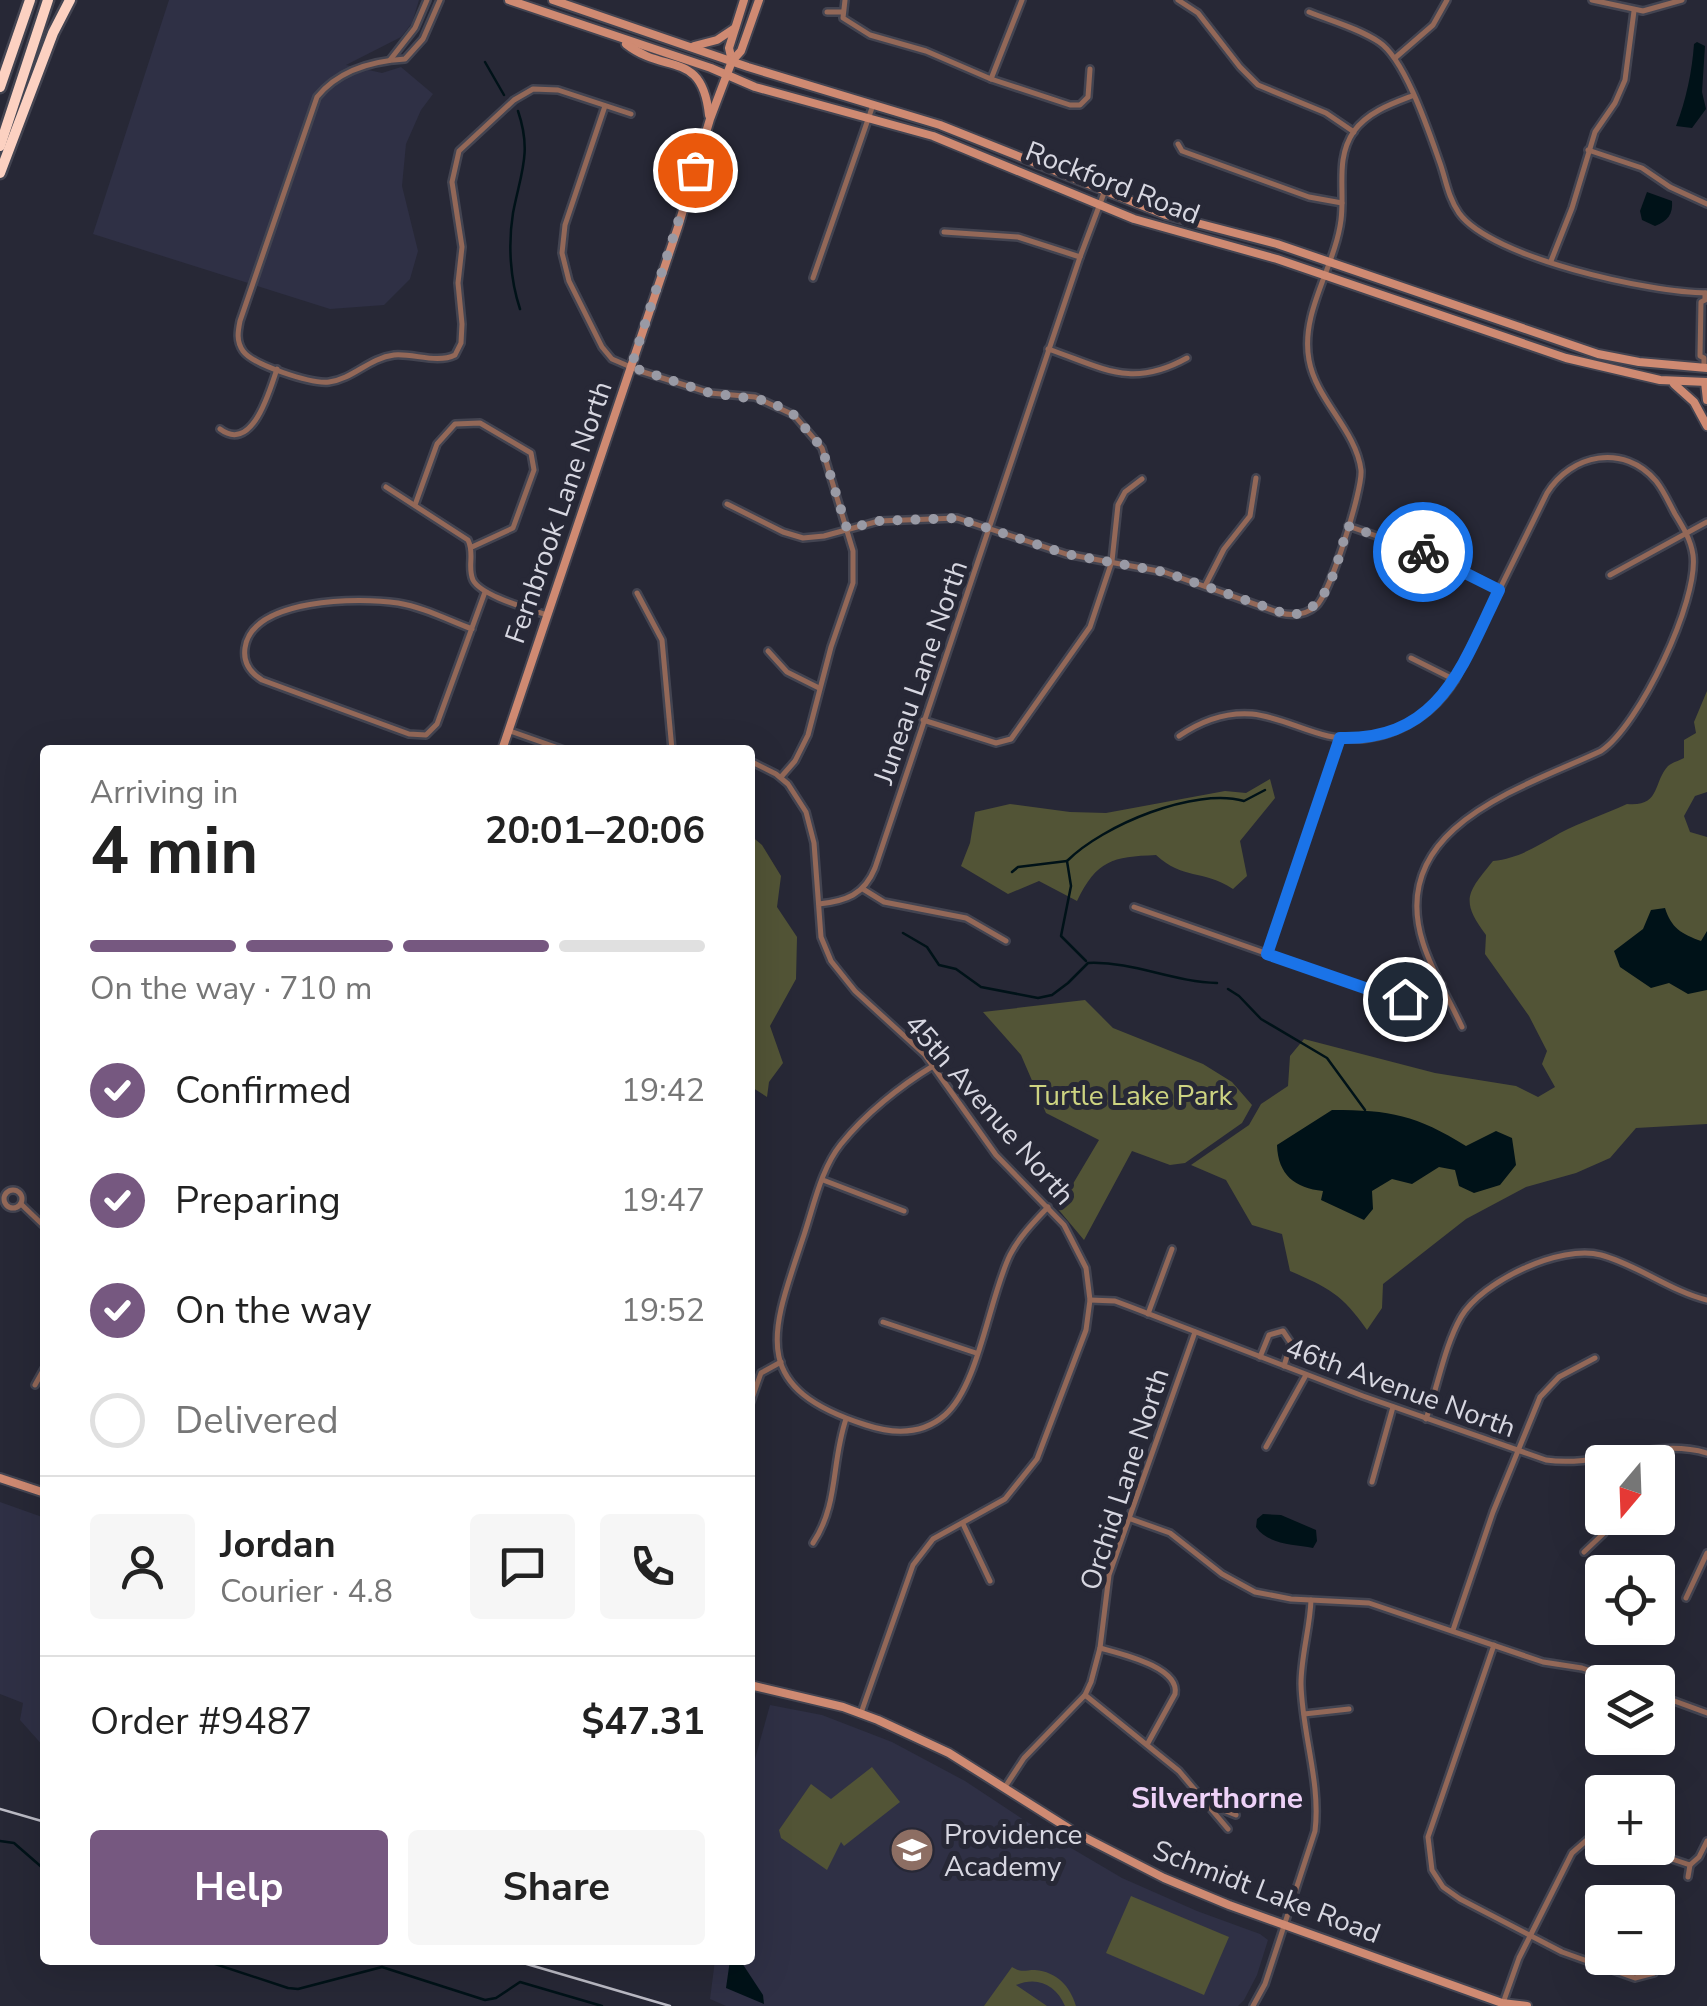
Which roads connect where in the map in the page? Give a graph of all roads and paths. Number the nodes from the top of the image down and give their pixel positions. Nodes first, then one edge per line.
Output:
1 (22, 0) edge
2 (30, 0) edge
3 (48, 0) edge
4 (70, 0) edge
5 (427, 0) edge
6 (440, 0) edge
7 (509, 0) edge
8 (553, 0) edge
9 (744, 0) edge
10 (758, 0) edge
11 (845, 0) edge
12 (1022, 0) edge
13 (1178, 0) edge
14 (1447, 0) edge
15 (1592, 0) edge
16 (1682, 0) edge
17 (1634, 11) junction
18 (827, 12) dead end
19 (842, 12) junction
20 (1309, 12) dead end
21 (735, 28) junction
22 (619, 39) junction
23 (690, 46) junction
24 (1396, 58) junction
25 (390, 60) junction
26 (732, 61) junction
27 (1090, 69) dead end
28 (726, 76) junction
29 (991, 78) junction
30 (1, 85) edge
31 (1412, 96) junction
32 (874, 104) junction
33 (605, 106) junction
34 (631, 114) dead end
35 (868, 117) junction
36 (710, 120) junction
37 (1354, 132) junction
38 (1178, 144) dead end
39 (0, 146) edge
40 (1588, 150) junction
41 (0, 174) edge
42 (1104, 193) junction
43 (1342, 203) junction
44 (1707, 204) edge
45 (1100, 206) junction
46 (944, 232) dead end
47 (1080, 257) junction
48 (1551, 261) junction
49 (1331, 262) junction
50 (1326, 276) junction
51 (813, 278) dead end
52 (1706, 297) edge
53 (1048, 349) junction
54 (1187, 358) dead end
55 (1705, 362) edge
56 (631, 367) junction
57 (277, 368) junction
58 (1660, 380) junction
59 (1706, 382) edge
60 (1707, 400) edge
61 (1707, 426) edge
62 (220, 430) dead end
63 (1256, 478) dead end
64 (1142, 479) dead end
65 (386, 486) dead end
66 (727, 504) dead end
67 (414, 505) junction
68 (1707, 522) edge
69 (1348, 526) junction
70 (989, 528) junction
71 (847, 529) junction
72 (1686, 534) junction
73 (472, 548) junction
74 (1112, 562) junction
75 (1610, 575) dead end
76 (1205, 586) junction
77 (1499, 590) junction
78 (485, 592) junction
79 (637, 593) dead end
80 (547, 615) junction
81 (472, 629) junction
82 (768, 651) dead end
83 (1411, 658) dead end
84 (1455, 680) junction
85 (819, 688) junction
86 (923, 720) junction
87 (508, 730) junction
88 (1179, 736) dead end
89 (1340, 738) junction
90 (504, 745) edge
91 (550, 745) edge
92 (672, 745) edge
93 (755, 764) edge
94 (780, 778) junction
95 (863, 889) junction
96 (819, 904) junction
97 (1134, 906) dead end
98 (1006, 941) dead end
99 (1267, 954) junction
100 (1442, 985) junction
101 (1462, 1027) dead end
102 (933, 1066) junction
103 (823, 1180) junction
104 (20, 1204) dead end
105 (1048, 1208) junction
106 (904, 1211) dead end
107 (40, 1222) edge
108 (1172, 1250) dead end
109 (1090, 1300) junction
110 (1707, 1300) edge
111 (1148, 1314) junction
112 (883, 1322) dead end
113 (1195, 1332) junction
114 (976, 1354) junction
115 (1260, 1357) junction
116 (1595, 1358) dead end
117 (781, 1362) junction
118 (1284, 1366) junction
119 (1306, 1374) junction
120 (40, 1375) edge
121 (755, 1381) edge
122 (34, 1385) dead end
123 (1393, 1407) junction
124 (846, 1419) junction
125 (1426, 1419) junction
126 (1266, 1446) dead end
127 (1675, 1448) edge
128 (1519, 1452) junction
129 (1707, 1453) edge
130 (1585, 1461) edge
131 (0, 1478) edge
132 (1372, 1482) dead end
133 (40, 1491) edge
134 (1128, 1518) junction
135 (963, 1524) junction
136 (1603, 1535) edge
137 (813, 1544) dead end
138 (1584, 1552) dead end
139 (1707, 1553) edge
140 (990, 1581) dead end
141 (1686, 1598) dead end
142 (1311, 1600) junction
143 (1453, 1631) junction
144 (1494, 1646) junction
145 (1100, 1648) junction
146 (1585, 1669) edge
147 (755, 1687) edge
148 (1085, 1696) junction
149 (1675, 1701) edge
150 (1348, 1709) dead end
151 (1707, 1712) edge
152 (861, 1713) junction
153 (1304, 1714) junction
154 (1148, 1743) junction
155 (1005, 1787) junction
156 (1209, 1804) junction
157 (1236, 1815) dead end
158 (1228, 1830) dead end
159 (1707, 1841) edge
160 (1585, 1842) edge
161 (1675, 1860) edge
162 (1690, 1865) junction
163 (1688, 1878) dead end
164 (1284, 1925) junction
165 (1530, 1936) junction
166 (1585, 1960) edge
167 (1503, 2005) edge
168 (1252, 2006) edge
169 (1527, 2006) edge

1 - 30 highway
2 - 30 highway
3 - 39 highway
4 - 41 highway
5 - 25 street
6 - 25 street
7 - 22 main road, Rockford Road
8 - 23 main road, Rockford Road
9 - 21 main road, Fernbrook Lane North
10 - 26 main road, Fernbrook Lane North
11 - 19 street
12 - 29 street
13 - 37 street
14 - 24 street
15 - 17 street
16 - 17 street
17 - 40 street
18 - 19 street
19 - 29 street
20 - 24 street
21 - 23 main road
21 - 26 main road, Fernbrook Lane North
22 - 28 main road, Rockford Road
22 - 36 main road
23 - 26 main road, Rockford Road
24 - 31 street
25 - 57 street
26 - 28 main road, Fernbrook Lane North
26 - 32 main road, Rockford Road
27 - 29 street
28 - 35 main road, Rockford Road
28 - 36 main road, Fernbrook Lane North
31 - 37 street
31 - 48 street
32 - 35 street
32 - 42 main road, Rockford Road
33 - 34 street
33 - 56 street
33 - 57 street
35 - 45 main road, Rockford Road
35 - 51 street
36 - 56 main road, Fernbrook Lane North
37 - 43 street
38 - 43 street
40 - 44 street
40 - 48 street
42 - 45 street, Juneau Lane North
42 - 49 main road, Rockford Road
43 - 49 street
45 - 47 street, Juneau Lane North
45 - 50 main road, Rockford Road
46 - 47 street
47 - 53 street, Juneau Lane North
48 - 52 street
49 - 50 street
49 - 55 main road, Rockford Road
50 - 58 main road, Rockford Road
50 - 69 street
52 - 55 street
53 - 54 street
53 - 70 street, Juneau Lane North
55 - 59 main road
56 - 71 street
56 - 80 main road, Fernbrook Lane North
57 - 62 street
58 - 59 main road, Rockford Road
58 - 61 main road
59 - 60 main road
63 - 76 street
64 - 74 street
65 - 67 street
66 - 71 street
67 - 73 street
67 - 73 street
68 - 72 street
69 - 76 street
69 - 77 street
70 - 71 street
70 - 74 street
70 - 86 street, Juneau Lane North
71 - 85 street
72 - 75 street
72 - 77 street
72 - 100 street
73 - 78 street
74 - 76 street
74 - 86 street
77 - 84 street
78 - 80 street
78 - 81 street
79 - 92 street
80 - 87 main road, Fernbrook Lane North
81 - 81 street
82 - 85 street
83 - 84 street
84 - 89 street
85 - 94 street
86 - 95 street, Juneau Lane North
87 - 90 main road, Fernbrook Lane North
87 - 91 street
88 - 89 street
89 - 99 street
93 - 94 street
94 - 96 street, 45th Avenue North
95 - 96 street
95 - 98 street
96 - 102 street, 45th Avenue North
97 - 99 street
99 - 100 street
100 - 101 street
102 - 103 street
102 - 105 street, 45th Avenue North
103 - 106 street
103 - 117 street
104 - 107 street
105 - 109 street, 45th Avenue North
105 - 114 street
108 - 111 street
109 - 111 street, 46th Avenue North
109 - 135 street
110 - 125 street
111 - 113 street, 46th Avenue North
112 - 114 street
113 - 115 street, 46th Avenue North
113 - 134 street, Orchid Lane North
114 - 124 street
115 - 118 street, 46th Avenue North
115 - 118 street
116 - 128 street
117 - 121 street
117 - 124 street
118 - 119 street, 46th Avenue North
119 - 123 street, 46th Avenue North
119 - 126 street
120 - 122 street
123 - 125 street, 46th Avenue North
123 - 132 street
124 - 137 street
125 - 128 street, 46th Avenue North
127 - 129 street, 46th Avenue North
128 - 130 street, 46th Avenue North
128 - 143 street
131 - 133 main road
134 - 142 street
134 - 145 street, Orchid Lane North
135 - 140 street
135 - 152 street
136 - 138 street
139 - 141 street
142 - 143 street
142 - 153 street
143 - 144 street
144 - 146 street
144 - 165 street
145 - 148 street, Orchid Lane North
145 - 154 street
147 - 152 main road, Schmidt Lake Road
148 - 154 street
148 - 155 street, Orchid Lane North
149 - 151 street
150 - 153 street
152 - 155 main road, Schmidt Lake Road
153 - 164 street
154 - 156 street
155 - 164 main road, Schmidt Lake Road
156 - 157 street
156 - 158 street
159 - 162 street
160 - 165 street
161 - 162 street
162 - 163 street
164 - 167 main road, Schmidt Lake Road
164 - 168 street
165 - 166 street
165 - 167 street
167 - 169 main road, Schmidt Lake Road

